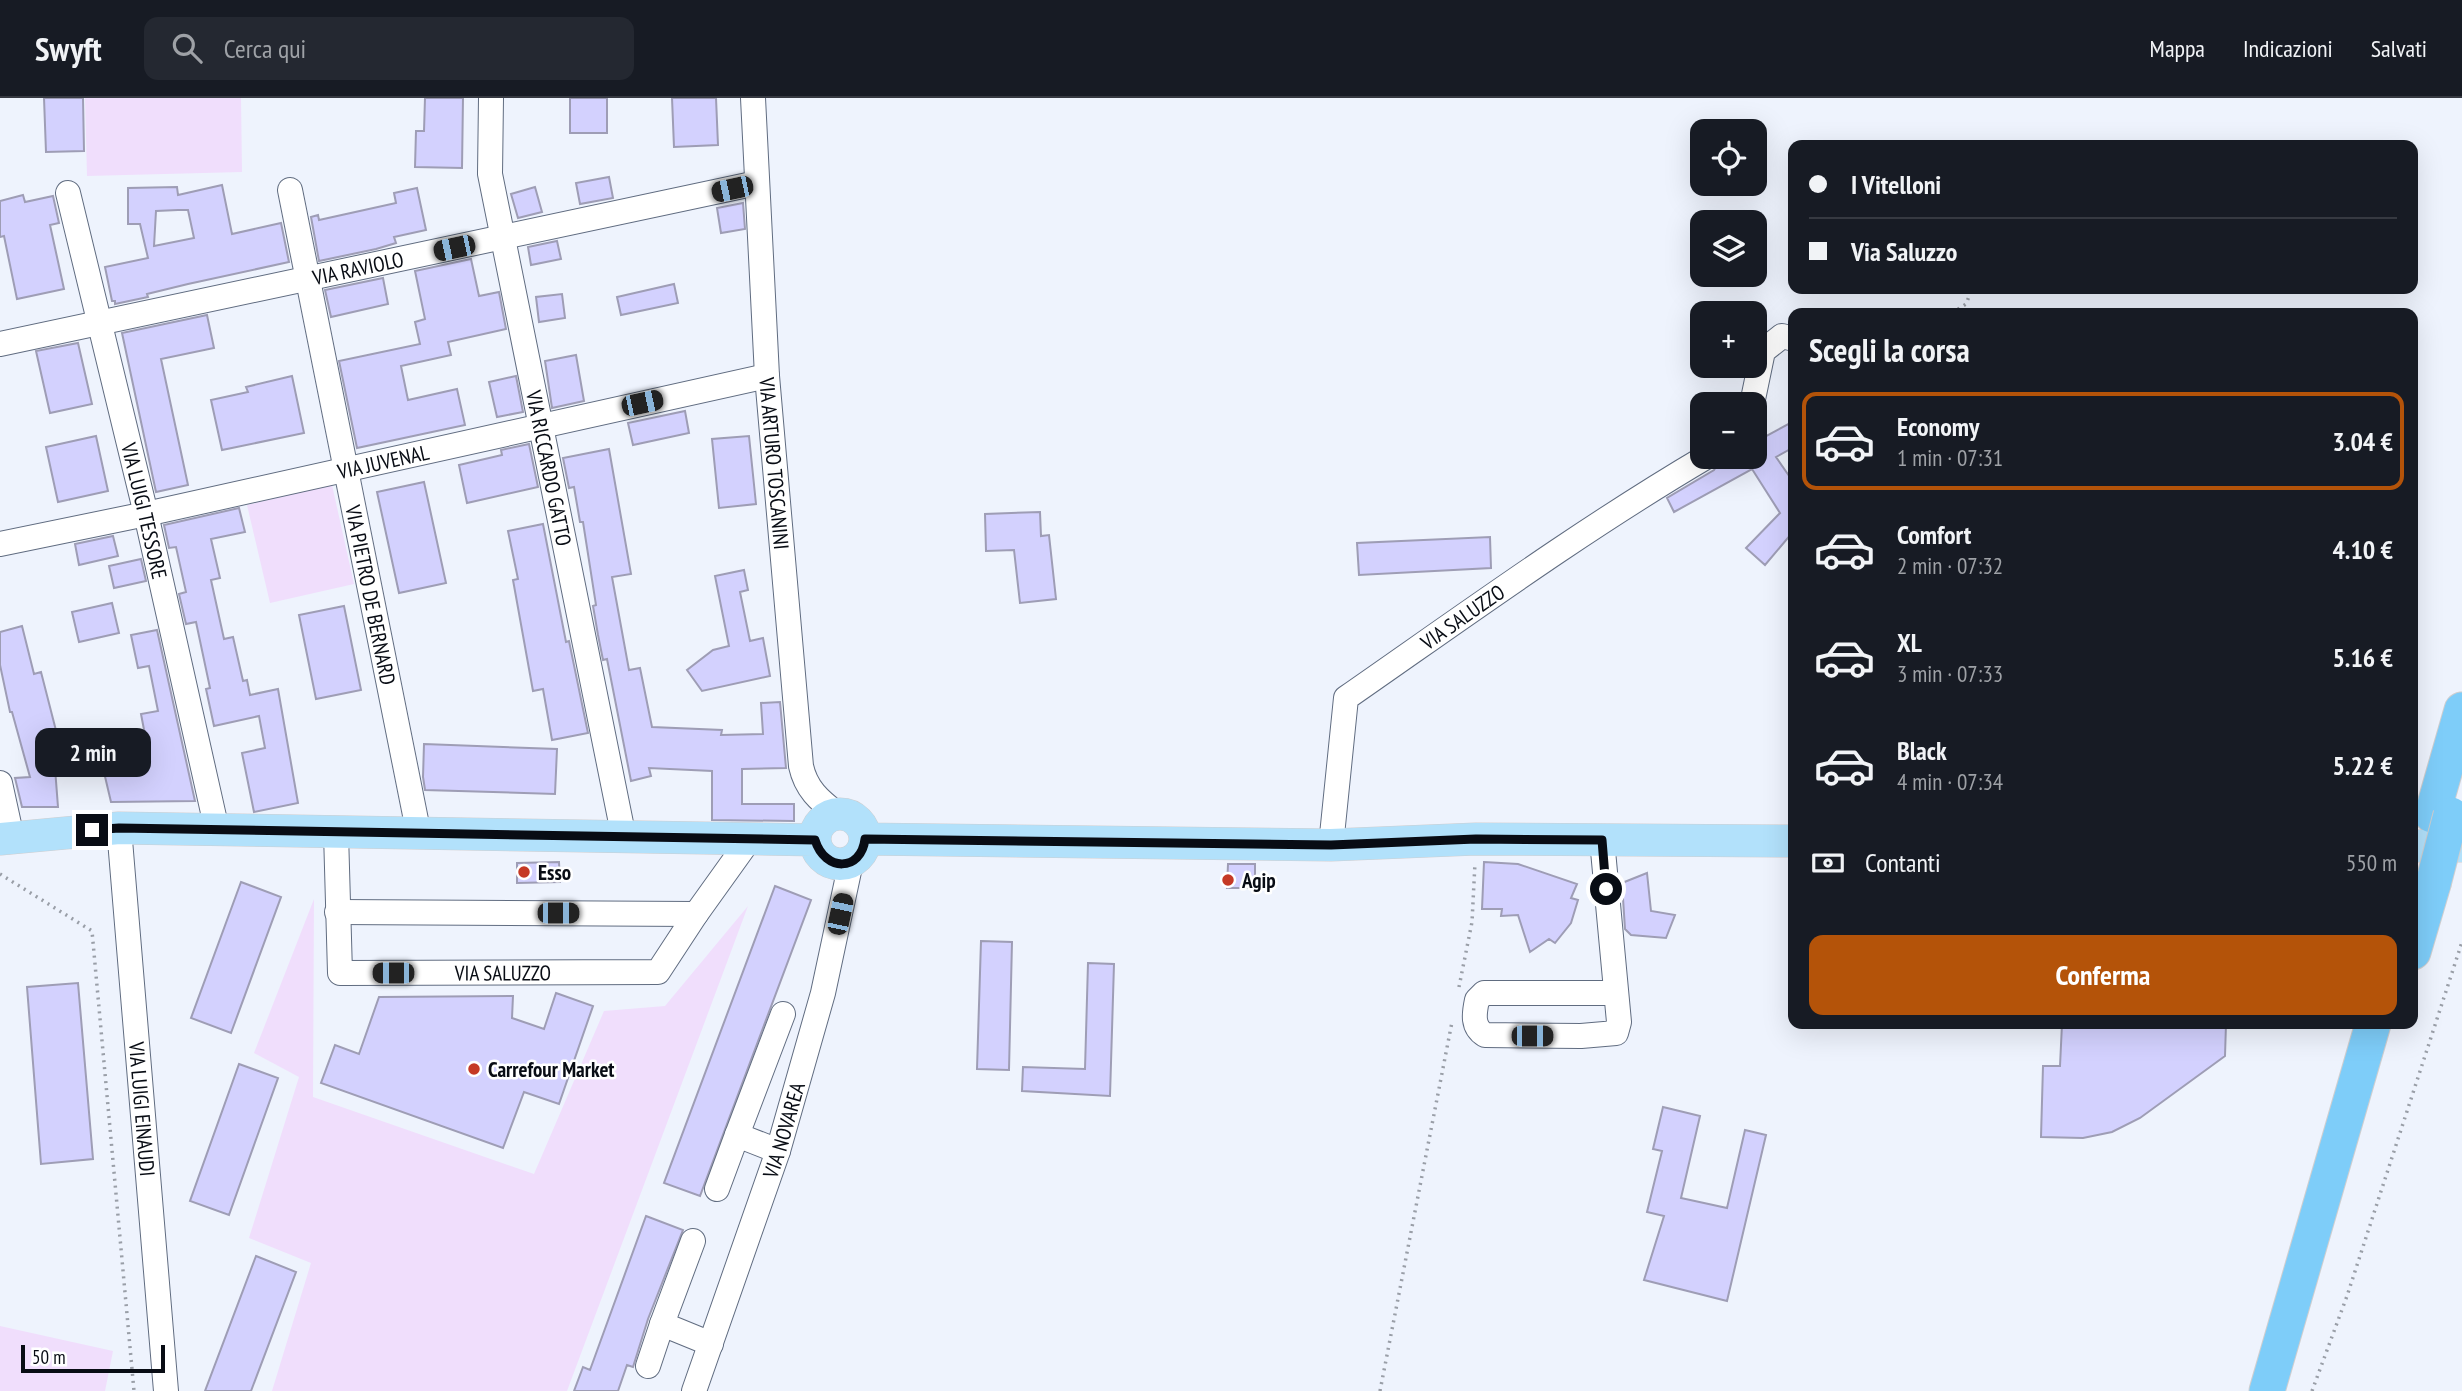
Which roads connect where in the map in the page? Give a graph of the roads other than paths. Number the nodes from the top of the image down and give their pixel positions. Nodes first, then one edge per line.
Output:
1 (491, 98) edge
2 (753, 98) edge
3 (757, 183) junction
4 (290, 190) dead end
5 (68, 192) dead end
6 (502, 238) junction
7 (307, 279) junction
8 (100, 321) junction
9 (1788, 338) edge
10 (0, 344) edge
11 (767, 376) junction
12 (1754, 392) edge
13 (542, 425) junction
14 (1690, 466) edge
15 (346, 468) junction
16 (146, 514) junction
17 (0, 544) edge
18 (2462, 710) edge
19 (2462, 778) edge
20 (0, 783) edge
21 (837, 814) junction
22 (2448, 825) edge
23 (119, 828) junction
24 (217, 830) junction
25 (336, 833) junction
26 (419, 835) junction
27 (6, 838) edge
28 (624, 838) junction
29 (749, 840) junction
30 (815, 840) junction
31 (1602, 840) junction
32 (1788, 841) edge
33 (2418, 843) edge
34 (1331, 845) junction
35 (858, 850) junction
36 (2420, 883) edge
37 (2418, 903) edge
38 (337, 912) junction
39 (696, 914) junction
40 (1616, 993) junction
41 (783, 1014) dead end
42 (2372, 1029) edge
43 (2392, 1029) edge
44 (737, 1135) junction
45 (778, 1150) junction
46 (717, 1189) dead end
47 (694, 1241) dead end
48 (662, 1324) junction
49 (711, 1344) junction
50 (648, 1366) dead end
51 (166, 1391) edge
52 (694, 1391) edge
53 (2267, 1391) edge
54 (2287, 1391) edge

1 - 6 street, VIA RICCARDO GATTO
2 - 3 street, VIA ARTURO TOSCANINI
3 - 6 street, VIA RAVIOLO
3 - 11 street, VIA ARTURO TOSCANINI
4 - 7 street, VIA PIETRO DE BERNARD
5 - 8 street, VIA LUIGI TESSORE
6 - 7 street, VIA RAVIOLO
6 - 13 street, VIA RICCARDO GATTO
7 - 8 street, VIA RAVIOLO
7 - 15 street, VIA PIETRO DE BERNARD
8 - 10 street, VIA RAVIOLO
8 - 16 street, VIA LUIGI TESSORE
9 - 12 street
11 - 13 street, VIA JUVENAL
11 - 21 street, VIA ARTURO TOSCANINI
13 - 15 street, VIA JUVENAL
13 - 28 street, VIA RICCARDO GATTO
14 - 34 street, VIA SALUZZO
15 - 16 street, VIA JUVENAL
15 - 26 street, VIA PIETRO DE BERNARD
16 - 17 street, VIA JUVENAL
16 - 24 street, VIA LUIGI TESSORE
18 - 22 highway
19 - 22 highway
20 - 27 street
21 - 30 main road
21 - 35 main road
22 - 33 main road
22 - 36 highway, bridge
23 - 24 main road
23 - 27 main road
23 - 51 street, VIA LUIGI EINAUDI
24 - 25 main road
25 - 26 main road
25 - 38 street, VIA SALUZZO
26 - 28 main road
28 - 29 main road
29 - 30 main road
29 - 39 street, VIA SALUZZO
30 - 35 main road
31 - 32 main road
31 - 34 main road
31 - 40 street
34 - 35 main road
35 - 45 street, VIA NOVAREA
36 - 37 highway
38 - 39 street
38 - 39 street, VIA SALUZZO
40 - 40 street
41 - 44 street
42 - 53 highway
43 - 54 highway
44 - 45 street
44 - 46 street
45 - 49 street, VIA NOVAREA
47 - 48 street
48 - 49 street
48 - 50 street
49 - 52 street, VIA NOVAREA

